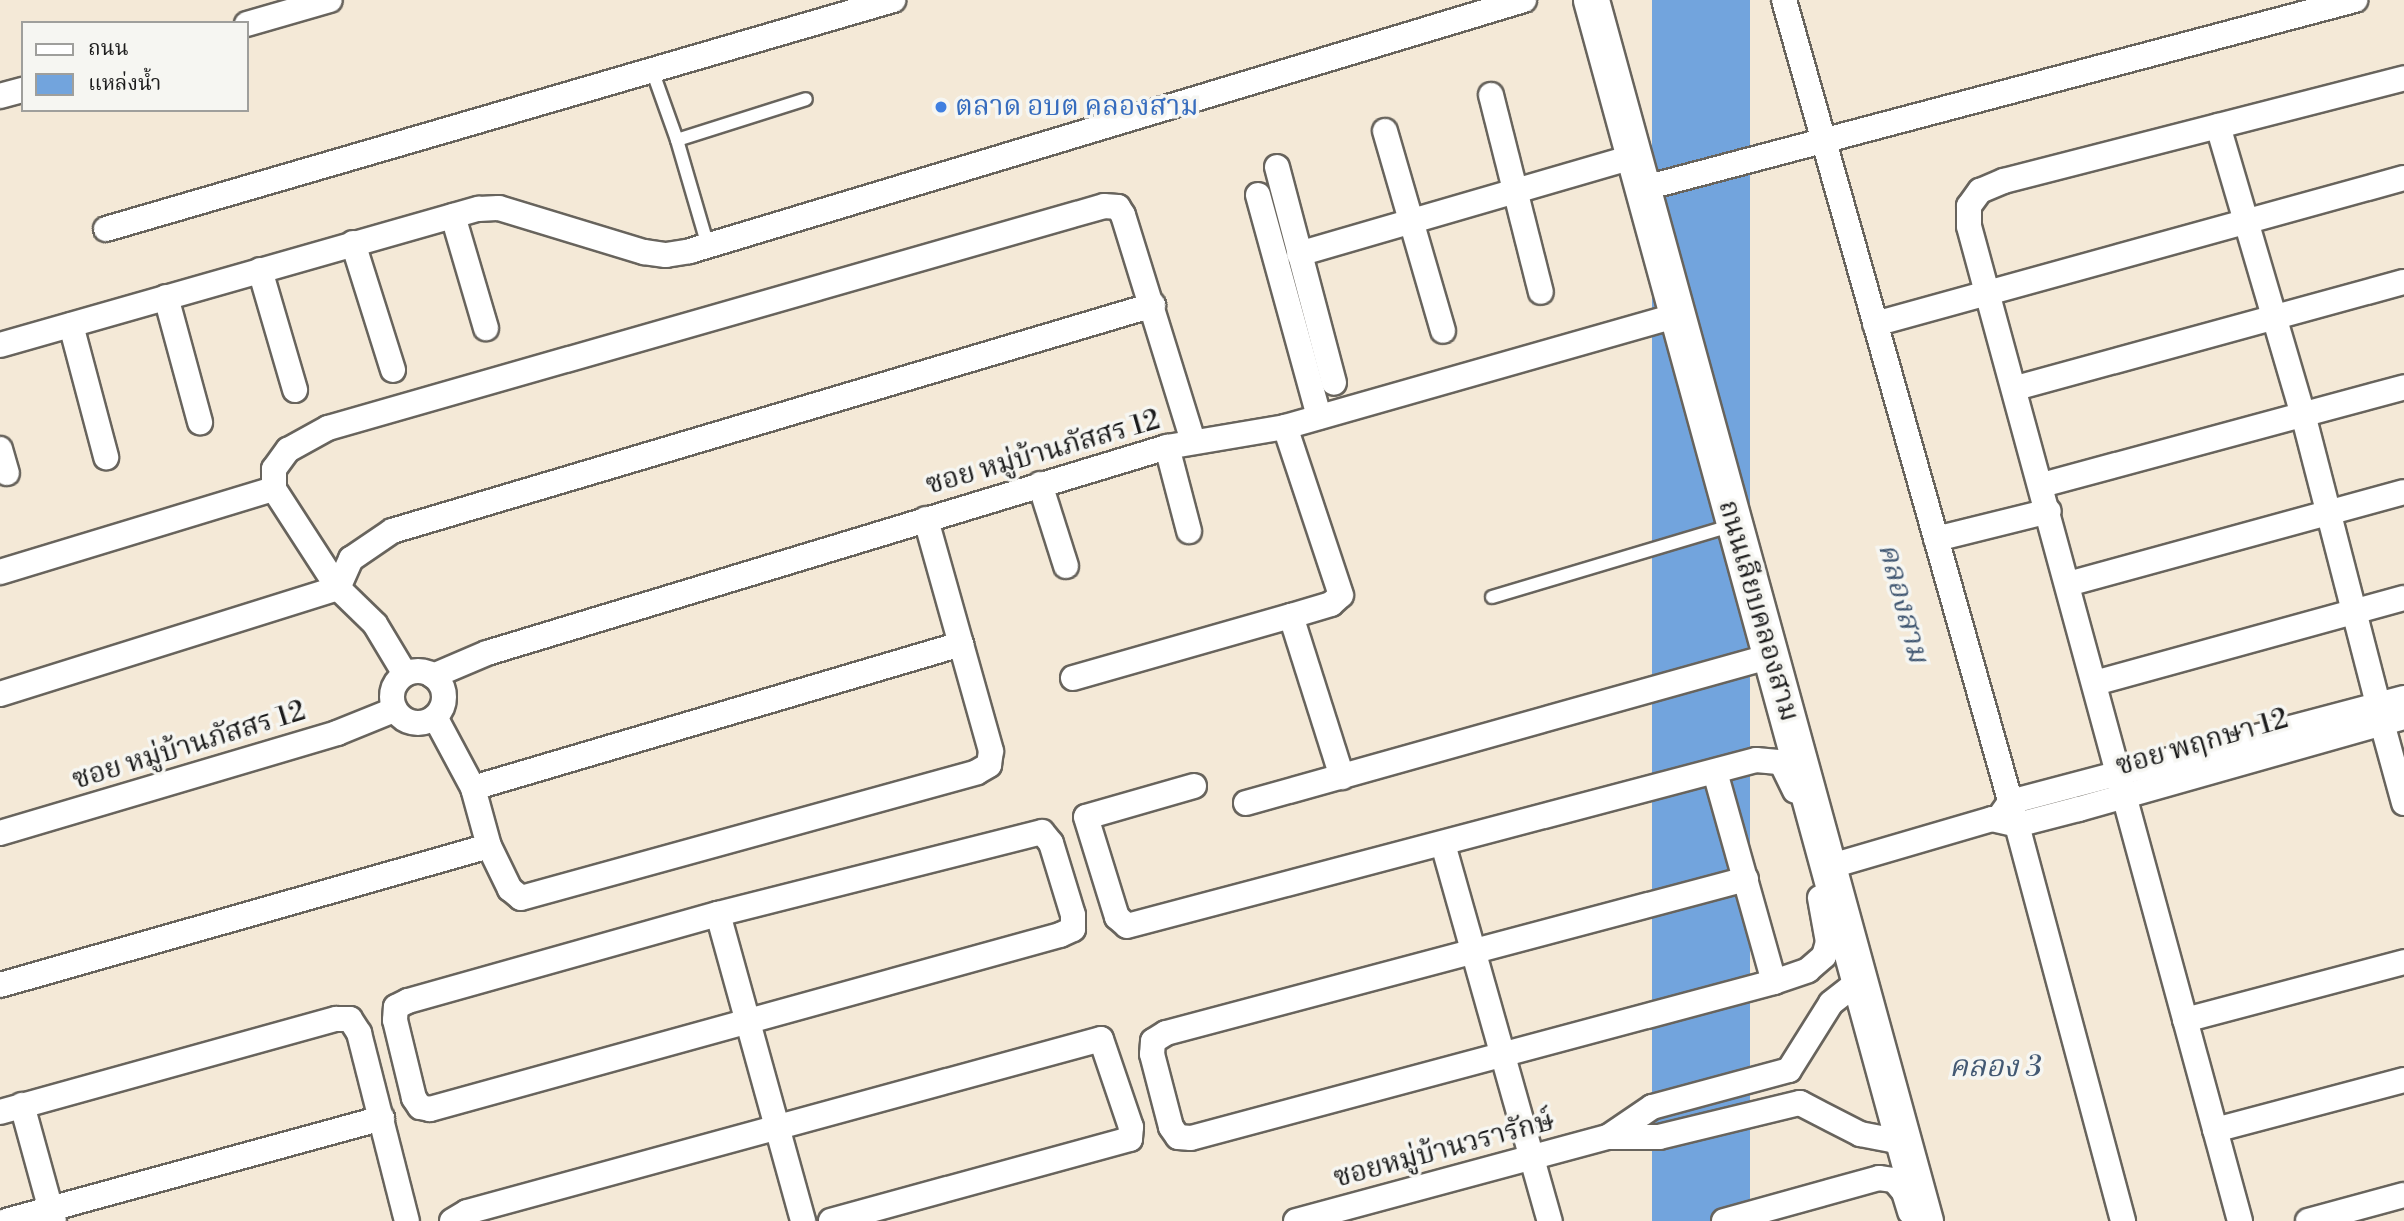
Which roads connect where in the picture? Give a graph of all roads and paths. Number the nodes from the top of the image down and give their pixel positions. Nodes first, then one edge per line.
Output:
1 (330, 0) edge
2 (893, 0) edge
3 (1524, 0) edge
4 (1591, 0) edge
5 (1784, 0) edge
6 (2355, 0) edge
7 (248, 24) edge
8 (652, 70) junction
9 (2404, 78) edge
10 (21, 91) edge
11 (0, 96) edge
12 (1491, 96) dead end
13 (806, 99) dead end
14 (2218, 126) junction
15 (1385, 131) dead end
16 (677, 140) junction
17 (1813, 143) junction
18 (1277, 167) dead end
19 (1636, 173) junction
20 (2404, 178) edge
21 (1517, 188) junction
22 (1258, 195) dead end
23 (453, 216) junction
24 (1407, 219) junction
25 (2247, 222) junction
26 (106, 229) dead end
27 (353, 243) junction
28 (708, 246) junction
29 (1299, 254) junction
30 (260, 270) junction
31 (2404, 282) edge
32 (1541, 292) dead end
33 (1991, 293) junction
34 (166, 297) junction
35 (1153, 305) junction
36 (1678, 315) junction
37 (2274, 317) junction
38 (1875, 324) junction
39 (71, 325) junction
40 (486, 328) dead end
41 (1443, 331) dead end
42 (0, 345) edge
43 (393, 370) dead end
44 (1334, 383) dead end
45 (2404, 387) edge
46 (2016, 388) junction
47 (295, 390) dead end
48 (2303, 414) junction
49 (1319, 417) junction
50 (200, 422) dead end
51 (1285, 427) junction
52 (1193, 441) junction
53 (1167, 447) junction
54 (0, 449) edge
55 (106, 457) dead end
56 (7, 473) dead end
57 (1040, 484) junction
58 (2042, 485) junction
59 (274, 489) junction
60 (2404, 492) edge
61 (2049, 511) junction
62 (2329, 512) junction
63 (926, 519) junction
64 (1733, 525) junction
65 (1189, 531) dead end
66 (1936, 539) junction
67 (1066, 566) dead end
68 (0, 572) edge
69 (2068, 584) junction
70 (338, 588) junction
71 (1492, 597) dead end
72 (2404, 598) edge
73 (2356, 611) junction
74 (1291, 616) junction
75 (961, 644) junction
76 (1771, 656) junction
77 (405, 674) junction
78 (433, 676) junction
79 (1073, 678) dead end
80 (2095, 683) junction
81 (0, 694) edge
82 (2404, 698) edge
83 (394, 710) junction
84 (2388, 715) edge
85 (435, 717) junction
86 (1715, 772) junction
87 (2117, 773) junction
88 (1342, 777) junction
89 (1194, 786) dead end
90 (473, 788) junction
91 (2124, 797) junction
92 (1246, 803) dead end
93 (2404, 803) edge
94 (2005, 816) junction
95 (0, 833) edge
96 (1443, 844) junction
97 (489, 846) junction
98 (1828, 867) junction
99 (1745, 879) junction
100 (718, 914) junction
101 (1474, 951) junction
102 (2404, 962) edge
103 (1860, 980) junction
104 (1774, 982) junction
105 (0, 985) edge
106 (2185, 1020) junction
107 (747, 1021) junction
108 (1503, 1053) junction
109 (2404, 1080) edge
110 (11, 1109) edge
111 (383, 1118) junction
112 (776, 1127) junction
113 (2215, 1130) junction
114 (1903, 1136) junction
115 (1608, 1137) junction
116 (1533, 1157) junction
117 (2404, 1195) edge
118 (52, 1215) edge
119 (6, 1221) edge
120 (407, 1221) edge
121 (452, 1221) edge
122 (803, 1221) edge
123 (831, 1221) edge
124 (1296, 1221) edge
125 (1550, 1221) edge
126 (1724, 1221) edge
127 (1912, 1221) edge
128 (1925, 1221) edge
129 (2123, 1221) edge
130 (2240, 1221) edge
131 (2308, 1221) edge

1 - 7 street
2 - 8 street
3 - 28 street
4 - 19 main road, ถนนเลียบคลองสาม
5 - 17 street
6 - 17 street
8 - 16 lane
8 - 26 street
9 - 14 street
10 - 11 street
12 - 21 street
13 - 16 lane
14 - 25 street
14 - 33 street
15 - 24 street
16 - 28 lane
17 - 19 street
17 - 38 street
18 - 29 street
19 - 21 street
19 - 36 main road, ถนนเลียบคลองสาม
20 - 25 street
21 - 24 street
21 - 32 street
22 - 49 street
23 - 27 street
23 - 28 street
23 - 40 street
24 - 29 street
24 - 41 street
25 - 33 street
25 - 37 street
27 - 30 street
27 - 43 street
29 - 44 street
30 - 34 street
30 - 47 street
31 - 37 street
33 - 38 street
33 - 46 street
34 - 39 street
34 - 50 street
35 - 52 street
35 - 59 street
35 - 70 street
36 - 49 street, ซอย หมู่บ้านภัสสร 12
36 - 64 main road, ถนนเลียบคลองสาม
37 - 46 street
37 - 48 street
38 - 66 street
39 - 42 street
39 - 55 street
45 - 48 street
46 - 58 street
48 - 58 street
48 - 62 street
49 - 51 street, ซอย หมู่บ้านภัสสร 12
51 - 52 street, ซอย หมู่บ้านภัสสร 12
51 - 74 street
52 - 53 street, ซอย หมู่บ้านภัสสร 12
53 - 57 street, ซอย หมู่บ้านภัสสร 12
53 - 65 street
54 - 56 street
57 - 63 street, ซอย หมู่บ้านภัสสร 12
57 - 67 street
58 - 61 street
59 - 68 street
59 - 70 street
60 - 62 street
61 - 66 street
61 - 69 street
62 - 69 street
62 - 73 street
63 - 75 street
63 - 78 street, ซอย หมู่บ้านภัสสร 12
64 - 71 lane
64 - 76 main road, ถนนเลียบคลองสาม
66 - 94 street
69 - 80 street
70 - 77 street
70 - 81 street
72 - 73 street
73 - 80 street
73 - 84 street
74 - 79 street
74 - 88 street
75 - 90 street
75 - 97 street
76 - 88 street
76 - 98 main road, ถนนเลียบคลองสาม
77 - 78 street
77 - 83 street
78 - 85 street
80 - 87 street
82 - 84 street
83 - 85 street
83 - 95 street, ซอย หมู่บ้านภัสสร 12
84 - 87 street
84 - 91 street, ซอย พฤกษา 12
84 - 93 street
85 - 90 street
86 - 96 street
86 - 99 street
86 - 104 street
87 - 91 street
87 - 94 street
88 - 92 street
89 - 96 street
90 - 97 street
91 - 94 street, ซอย พฤกษา 12
91 - 106 street
94 - 98 street, ซอย พฤกษา 12
94 - 129 street
96 - 101 street
97 - 105 street
98 - 103 main road, ถนนเลียบคลองสาม
99 - 101 street
99 - 104 street
100 - 107 street
100 - 107 street
100 - 107 street
101 - 108 street
101 - 108 street
102 - 106 street
103 - 114 main road, ถนนเลียบคลองสาม
103 - 115 street
104 - 108 street
106 - 113 street
107 - 112 street
108 - 116 street
109 - 113 street
110 - 111 street
110 - 118 street
111 - 118 street
111 - 120 street
112 - 121 street
112 - 122 street
112 - 123 street
113 - 130 street
114 - 115 street
114 - 128 main road, ถนนเลียบคลองสาม
115 - 116 street, ซอยหมู่บ้านวรารักษ์
116 - 124 street, ซอยหมู่บ้านวรารักษ์
116 - 125 street
117 - 131 street
118 - 119 street
126 - 127 street

